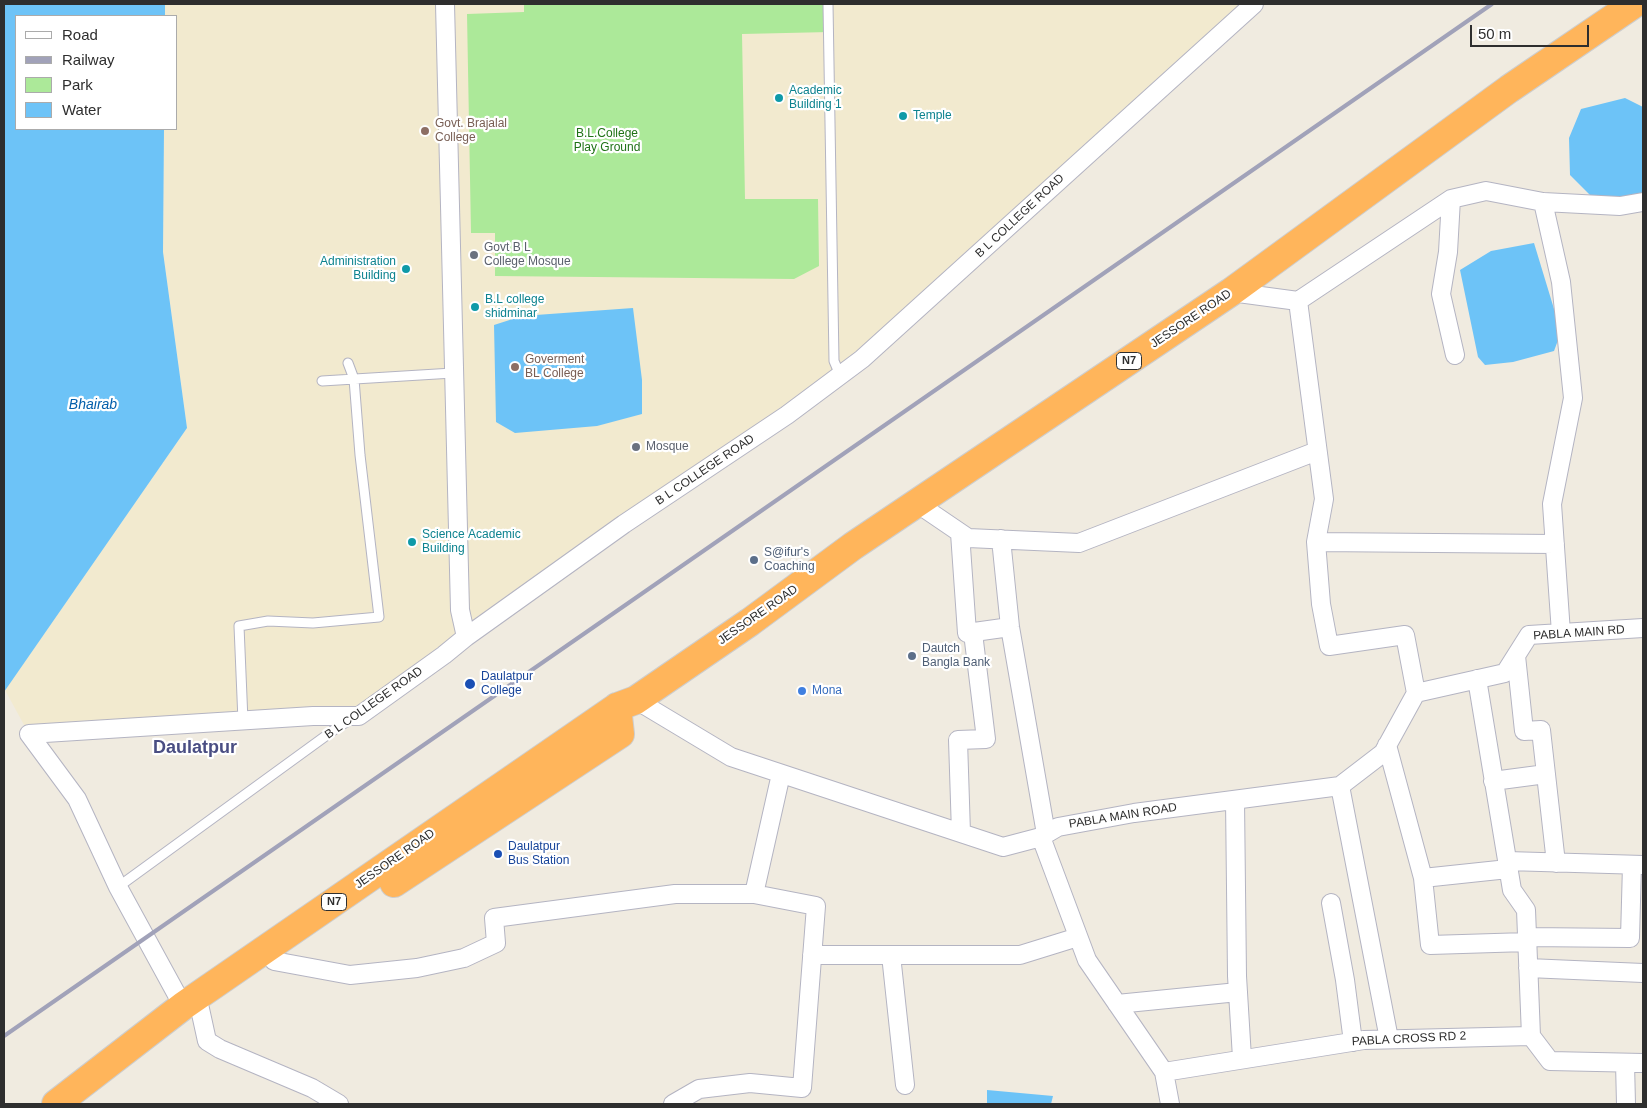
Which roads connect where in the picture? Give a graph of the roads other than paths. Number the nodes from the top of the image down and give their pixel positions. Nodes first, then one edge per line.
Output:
1 (445, 4) edge
2 (828, 4) edge
3 (1254, 4) edge
4 (1634, 4) edge
5 (1451, 199) junction
6 (1543, 202) junction
7 (1643, 202) edge
8 (1231, 292) junction
9 (1298, 301) junction
10 (1455, 355) dead end
11 (348, 363) dead end
12 (453, 373) junction
13 (840, 375) junction
14 (354, 379) junction
15 (322, 381) dead end
16 (1317, 451) junction
17 (918, 504) junction
18 (960, 533) junction
19 (1002, 539) junction
20 (1316, 542) junction
21 (1555, 544) junction
22 (1010, 627) junction
23 (1643, 628) edge
24 (972, 633) junction
25 (1561, 633) junction
26 (466, 637) junction
27 (1516, 656) junction
28 (1477, 680) junction
29 (1416, 693) junction
30 (626, 703) junction
31 (359, 716) junction
32 (243, 721) junction
33 (1387, 745) junction
34 (781, 774) junction
35 (1546, 774) junction
36 (1494, 780) junction
37 (1340, 786) junction
38 (1235, 800) junction
39 (961, 833) junction
40 (1043, 836) junction
41 (1556, 863) junction
42 (1508, 865) junction
43 (1638, 865) edge
44 (1423, 878) junction
45 (118, 887) junction
46 (754, 894) junction
47 (1331, 903) dead end
48 (1078, 938) junction
49 (1527, 940) junction
50 (812, 955) junction
51 (892, 955) junction
52 (274, 961) junction
53 (1528, 968) junction
54 (1643, 973) edge
55 (1238, 992) junction
56 (1117, 1004) junction
57 (192, 1007) junction
58 (1531, 1036) junction
59 (1389, 1039) junction
60 (1353, 1042) junction
61 (1242, 1058) junction
62 (1625, 1062) junction
63 (1643, 1063) edge
64 (1164, 1072) junction
65 (905, 1085) dead end
66 (311, 1096) edge
67 (56, 1104) edge
68 (79, 1104) edge
69 (339, 1104) edge
70 (673, 1104) edge
71 (1170, 1104) edge
72 (1626, 1104) edge

1 - 12 street
2 - 13 lane
3 - 13 street, B L COLLEGE ROAD
4 - 8 highway, JESSORE ROAD / N7
5 - 6 street
5 - 9 street
5 - 10 street
6 - 7 street
6 - 21 street
8 - 9 street
8 - 17 highway, JESSORE ROAD / N7
9 - 16 street
11 - 14 lane
12 - 14 lane
12 - 26 street
13 - 26 street, B L COLLEGE ROAD
14 - 15 lane
14 - 32 lane
16 - 19 street
16 - 20 street
17 - 18 street
17 - 30 highway, JESSORE ROAD / N7
18 - 19 street
18 - 24 street
19 - 22 street
20 - 21 street
20 - 29 street
21 - 25 street
22 - 24 street
22 - 40 street
23 - 25 street, PABLA MAIN RD
24 - 39 street
25 - 27 street, PABLA MAIN RD
26 - 31 street, B L COLLEGE ROAD
27 - 28 street, PABLA MAIN RD
27 - 35 street
28 - 29 street, PABLA MAIN RD
28 - 36 street
29 - 33 street, PABLA MAIN ROAD
30 - 34 street, PABLA MAIN ROAD
30 - 52 highway, JESSORE ROAD / N7
30 - 57 highway, JESSORE ROAD / N7
31 - 32 street
31 - 45 lane, B L COLLEGE ROAD
32 - 45 street
33 - 37 street, PABLA MAIN ROAD
33 - 44 street
34 - 39 street, PABLA MAIN ROAD
34 - 46 street
35 - 36 street
35 - 41 street
36 - 42 street
37 - 38 street, PABLA MAIN ROAD
37 - 59 street
38 - 40 street, PABLA MAIN ROAD
38 - 55 street
39 - 40 street, PABLA MAIN ROAD
40 - 48 street
41 - 42 street
41 - 43 street
42 - 44 street
42 - 49 street
43 - 49 street
44 - 49 street
45 - 57 street
46 - 50 street
46 - 52 street
47 - 60 street
48 - 51 street
48 - 56 street
49 - 53 street
50 - 51 street
50 - 70 street
51 - 65 street
52 - 57 highway, JESSORE ROAD / N7
53 - 54 street
53 - 58 street
55 - 56 street
55 - 61 street
56 - 64 street
57 - 66 street
57 - 67 highway, JESSORE ROAD / N7
57 - 68 highway, JESSORE ROAD / N7
58 - 59 street, PABLA CROSS RD 2
58 - 62 street
59 - 60 street, PABLA CROSS RD 2
60 - 61 street, PABLA CROSS RD 2
61 - 64 street, PABLA CROSS RD 2
62 - 63 street
62 - 72 street
64 - 71 street
66 - 69 street

